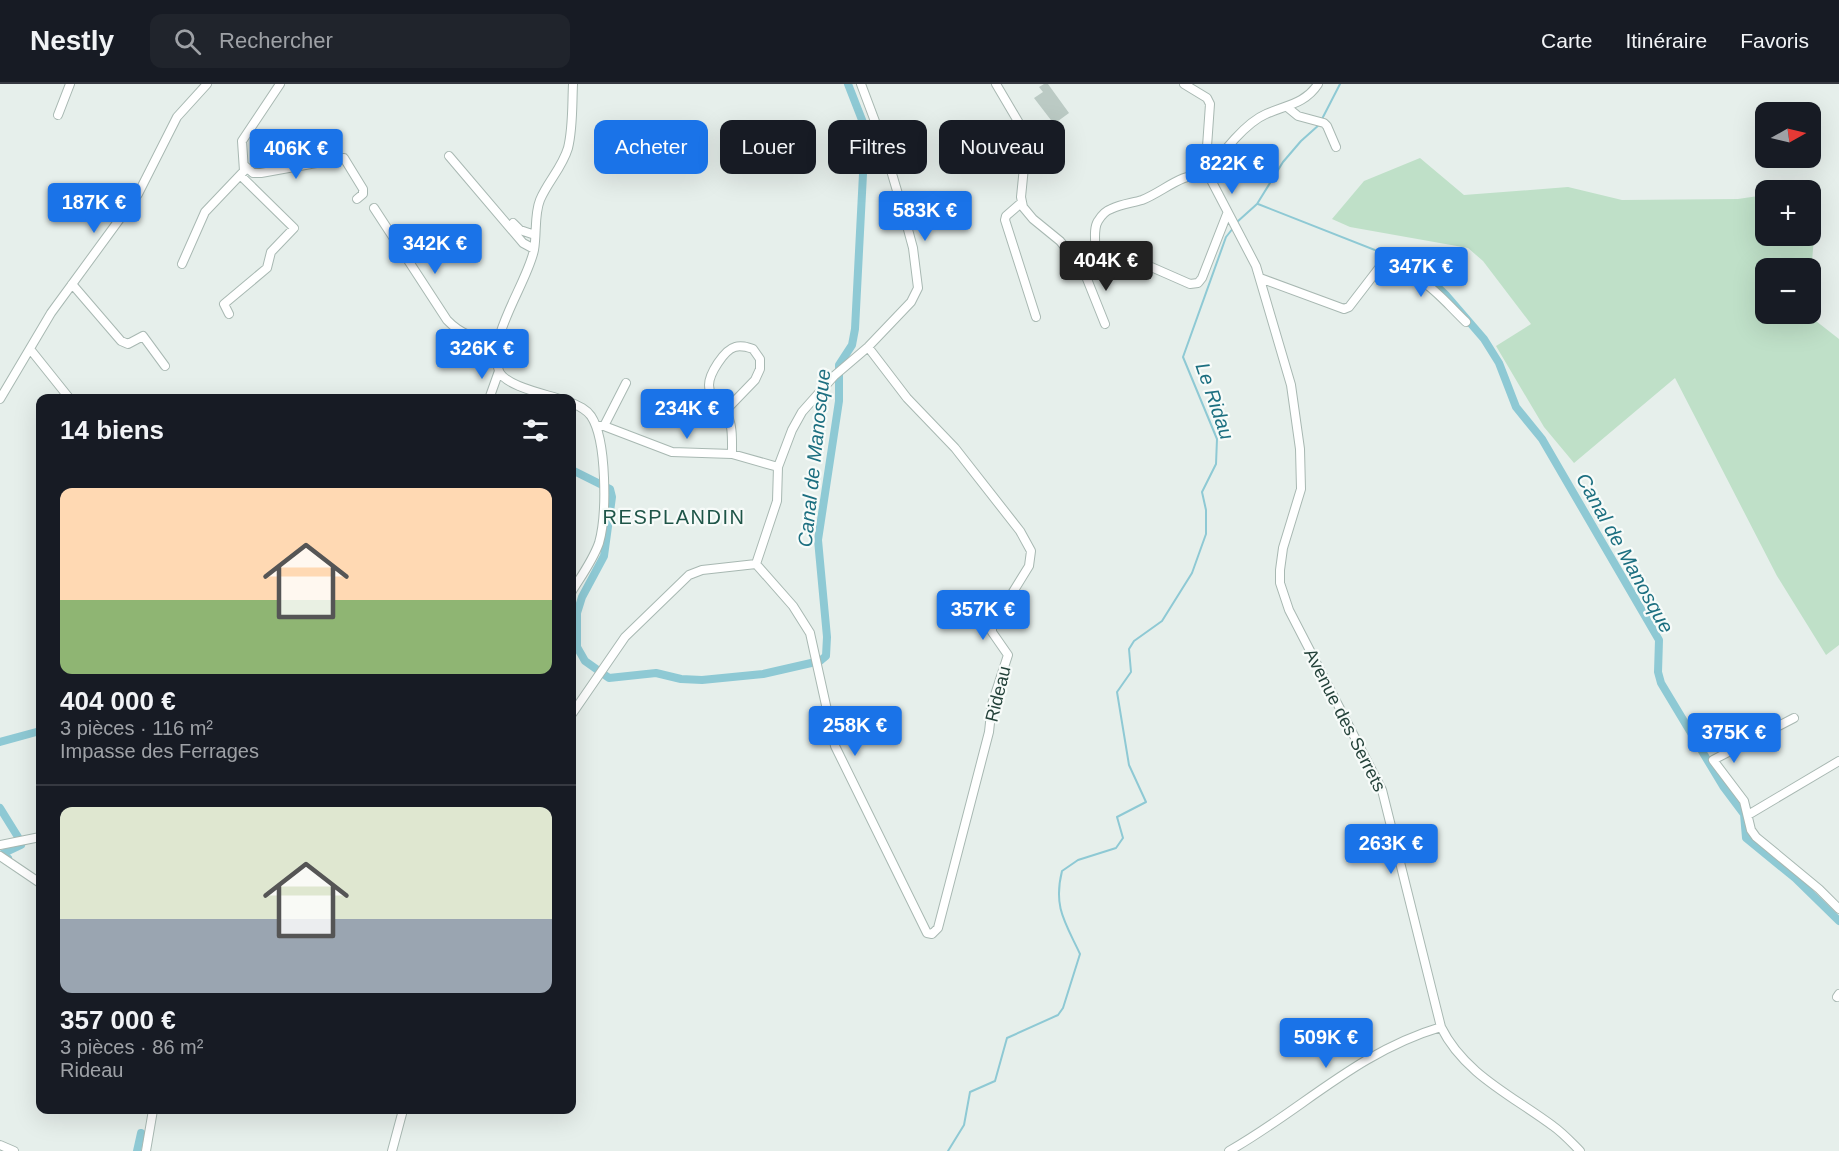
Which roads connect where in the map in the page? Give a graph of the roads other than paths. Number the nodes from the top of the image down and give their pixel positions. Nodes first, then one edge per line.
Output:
1 (70, 84) edge
2 (207, 84) edge
3 (280, 84) edge
4 (573, 84) edge
5 (861, 84) edge
6 (996, 84) edge
7 (1184, 84) edge
8 (1318, 84) edge
9 (1287, 107) junction
10 (58, 115) dead end
11 (1336, 147) dead end
12 (449, 156) dead end
13 (245, 166) junction
14 (1208, 174) junction
15 (241, 176) junction
16 (482, 186) dead end
17 (357, 199) dead end
18 (1021, 203) junction
19 (374, 208) dead end
20 (1232, 222) junction
21 (535, 235) junction
22 (534, 249) junction
23 (182, 264) dead end
24 (1149, 266) dead end
25 (1083, 269) junction
26 (1260, 278) junction
27 (72, 284) junction
28 (229, 314) dead end
29 (1036, 317) dead end
30 (1466, 322) dead end
31 (1105, 324) dead end
32 (498, 342) junction
33 (868, 347) junction
34 (30, 349) junction
35 (165, 366) dead end
36 (499, 371) junction
37 (626, 383) dead end
38 (66, 394) edge
39 (491, 394) edge
40 (545, 394) edge
41 (0, 399) edge
42 (576, 405) edge
43 (726, 410) junction
44 (600, 426) junction
45 (732, 454) junction
46 (778, 467) junction
47 (756, 564) junction
48 (576, 585) edge
49 (576, 708) edge
50 (1794, 718) dead end
51 (1839, 761) edge
52 (1748, 815) junction
53 (36, 838) edge
54 (0, 845) edge
55 (0, 856) edge
56 (36, 880) edge
57 (1839, 909) edge
58 (1441, 1028) junction
59 (152, 1114) edge
60 (402, 1114) edge
61 (0, 1145) edge
62 (14, 1151) edge
63 (146, 1151) edge
64 (392, 1151) edge
65 (1229, 1151) edge
66 (1580, 1151) edge

1 - 10 street
2 - 27 street
3 - 13 street
4 - 21 street
5 - 33 street
6 - 18 street
7 - 14 street
8 - 9 street
9 - 11 street
9 - 14 street
12 - 22 street
13 - 15 street
13 - 17 street
14 - 20 street, Avenue des Serrets
14 - 25 street
15 - 23 street
15 - 28 street
16 - 21 street
18 - 25 street
18 - 29 street
19 - 32 street
20 - 24 street
20 - 26 street, Avenue des Serrets
21 - 22 street
22 - 32 street
25 - 31 street
26 - 30 street
26 - 58 street, Avenue des Serrets
27 - 34 street
27 - 35 street
32 - 36 street
33 - 46 street
33 - 47 street, Rideau
34 - 38 street
34 - 41 street
36 - 39 street
36 - 40 street
37 - 44 street
42 - 44 street
43 - 43 street
43 - 45 street
44 - 45 street
44 - 48 street
45 - 46 street
46 - 47 street
47 - 49 street
50 - 52 street
51 - 52 street
52 - 57 street
53 - 54 street
55 - 56 street
58 - 65 street
58 - 66 street, Avenue des Serrets
59 - 63 street
60 - 64 street
61 - 62 street

